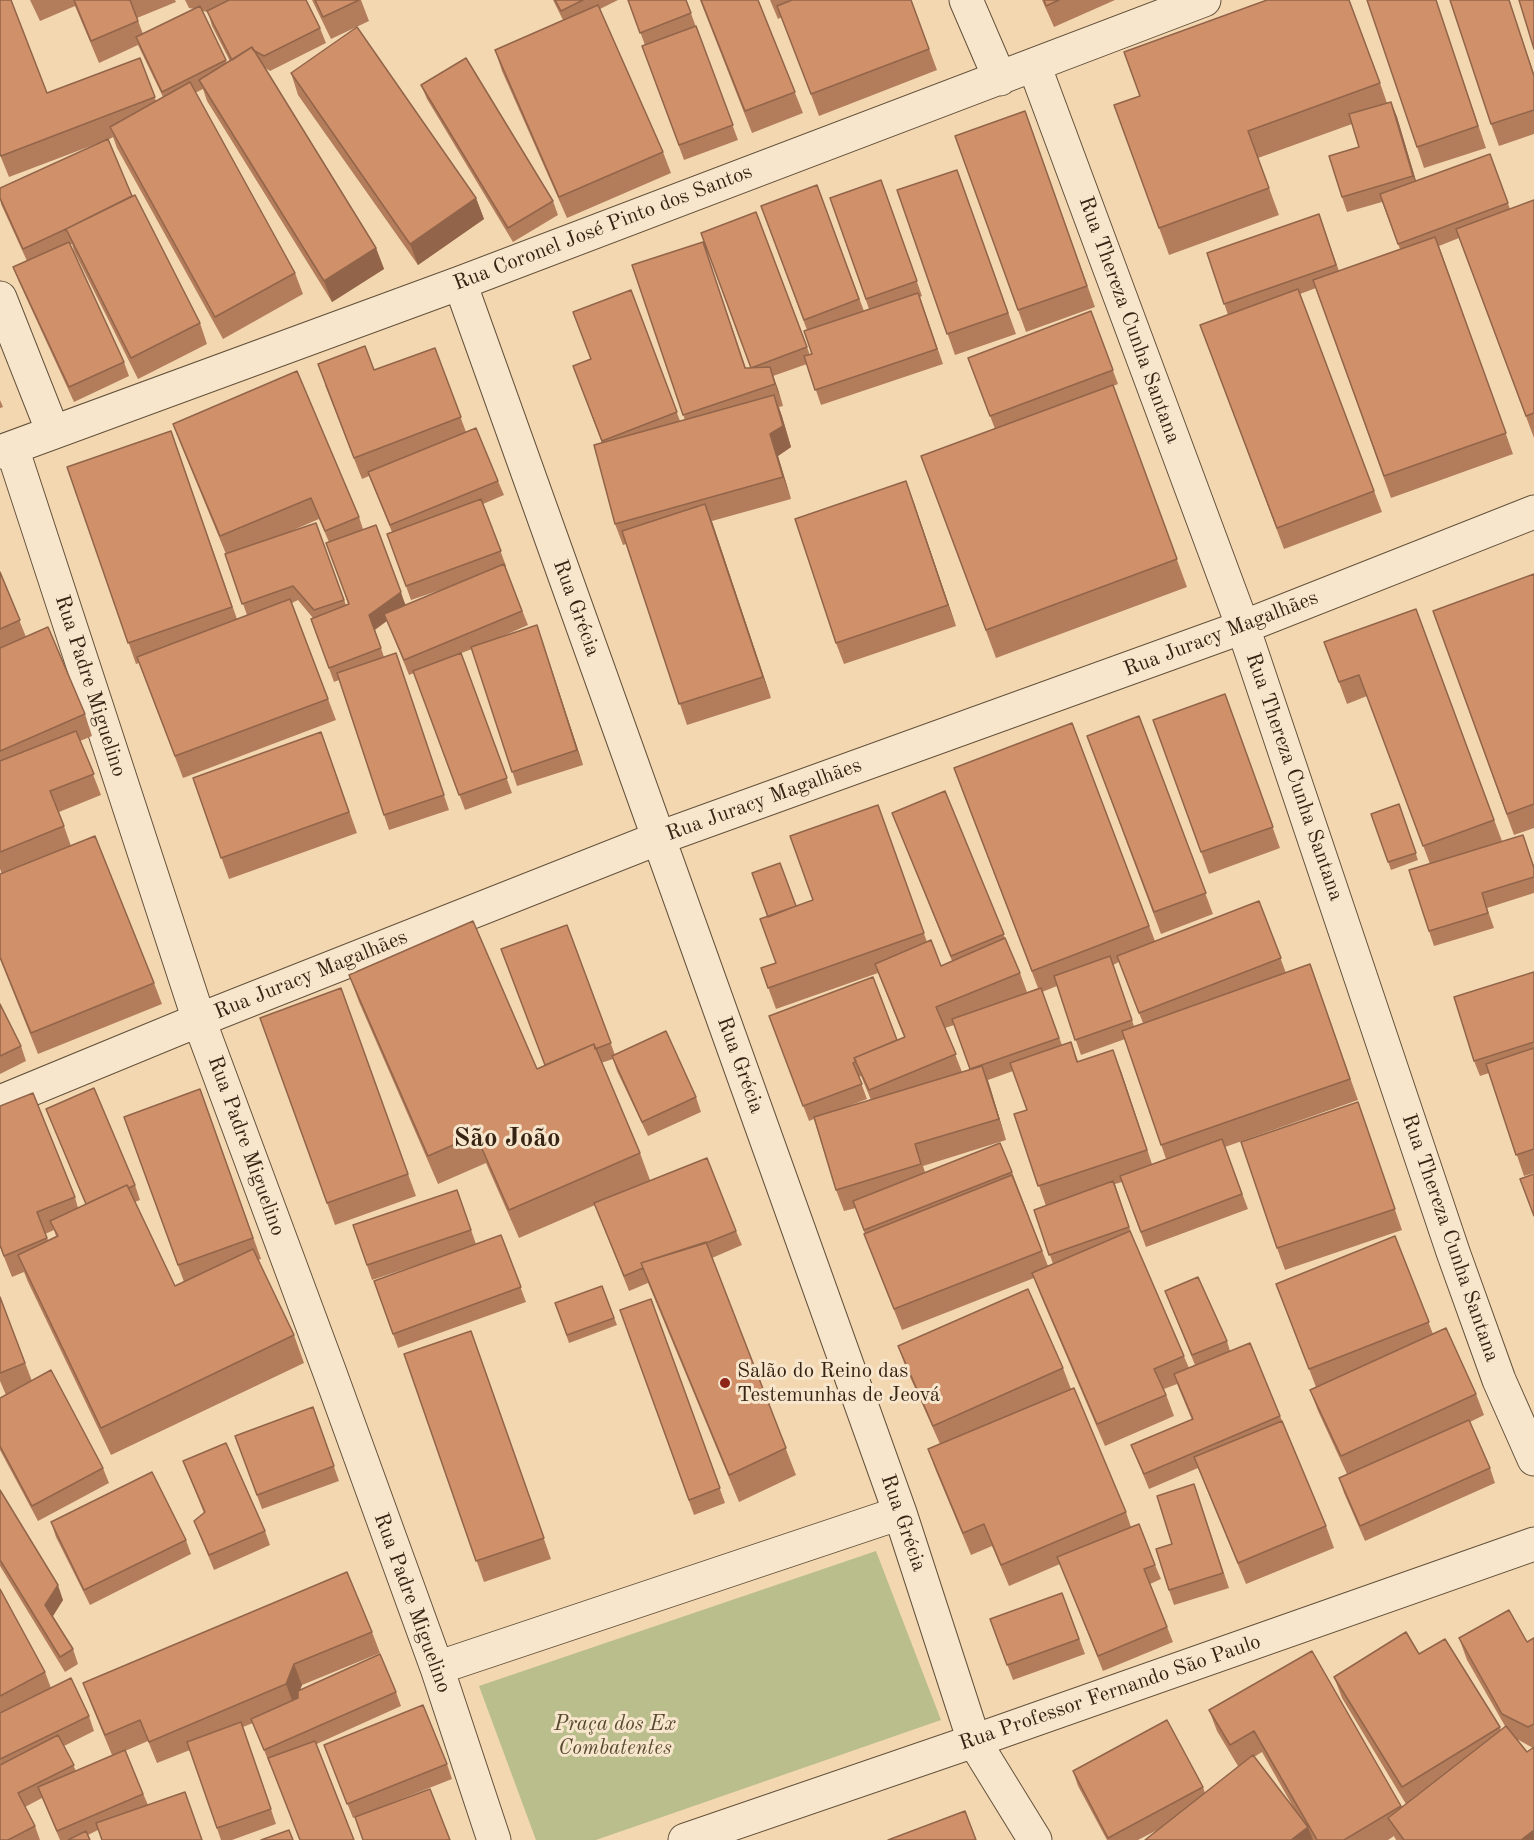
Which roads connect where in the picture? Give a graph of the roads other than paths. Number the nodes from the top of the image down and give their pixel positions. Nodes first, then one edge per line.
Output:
1 (966, 0) edge
2 (1204, 0) edge
3 (1035, 64) junction
4 (999, 79) junction
5 (460, 283) junction
6 (0, 298) edge
7 (53, 432) junction
8 (6, 450) edge
9 (1534, 512) edge
10 (1244, 627) junction
11 (658, 838) junction
12 (199, 1020) junction
13 (0, 1102) edge
14 (1534, 1459) edge
15 (900, 1513) junction
16 (1534, 1544) edge
17 (436, 1668) junction
18 (974, 1741) junction
19 (494, 1840) edge
20 (686, 1840) edge
21 (1035, 1840) edge

1 - 4 street
2 - 3 street, Rua Coronel José Pinto dos Santos
3 - 4 street, Rua Coronel José Pinto dos Santos
3 - 10 street, Rua Thereza Cunha Santana
4 - 5 street, Rua Coronel José Pinto dos Santos
5 - 7 street, Rua Coronel José Pinto dos Santos
5 - 11 street, Rua Grécia
6 - 7 street
7 - 8 street, Rua Coronel José Pinto dos Santos
8 - 12 street, Rua Padre Miguelino
9 - 10 street, Rua Juracy Magalhães
10 - 11 street, Rua Juracy Magalhães
10 - 14 street, Rua Thereza Cunha Santana
11 - 12 street, Rua Juracy Magalhães
11 - 15 street, Rua Grécia
12 - 13 street, Rua Juracy Magalhães
12 - 17 street, Rua Padre Miguelino
15 - 17 street
15 - 18 street, Rua Grécia
16 - 18 street, Rua Professor Fernando São Paulo
17 - 19 street, Rua Padre Miguelino
18 - 20 street, Rua Professor Fernando São Paulo
18 - 21 street, Rua Grécia

